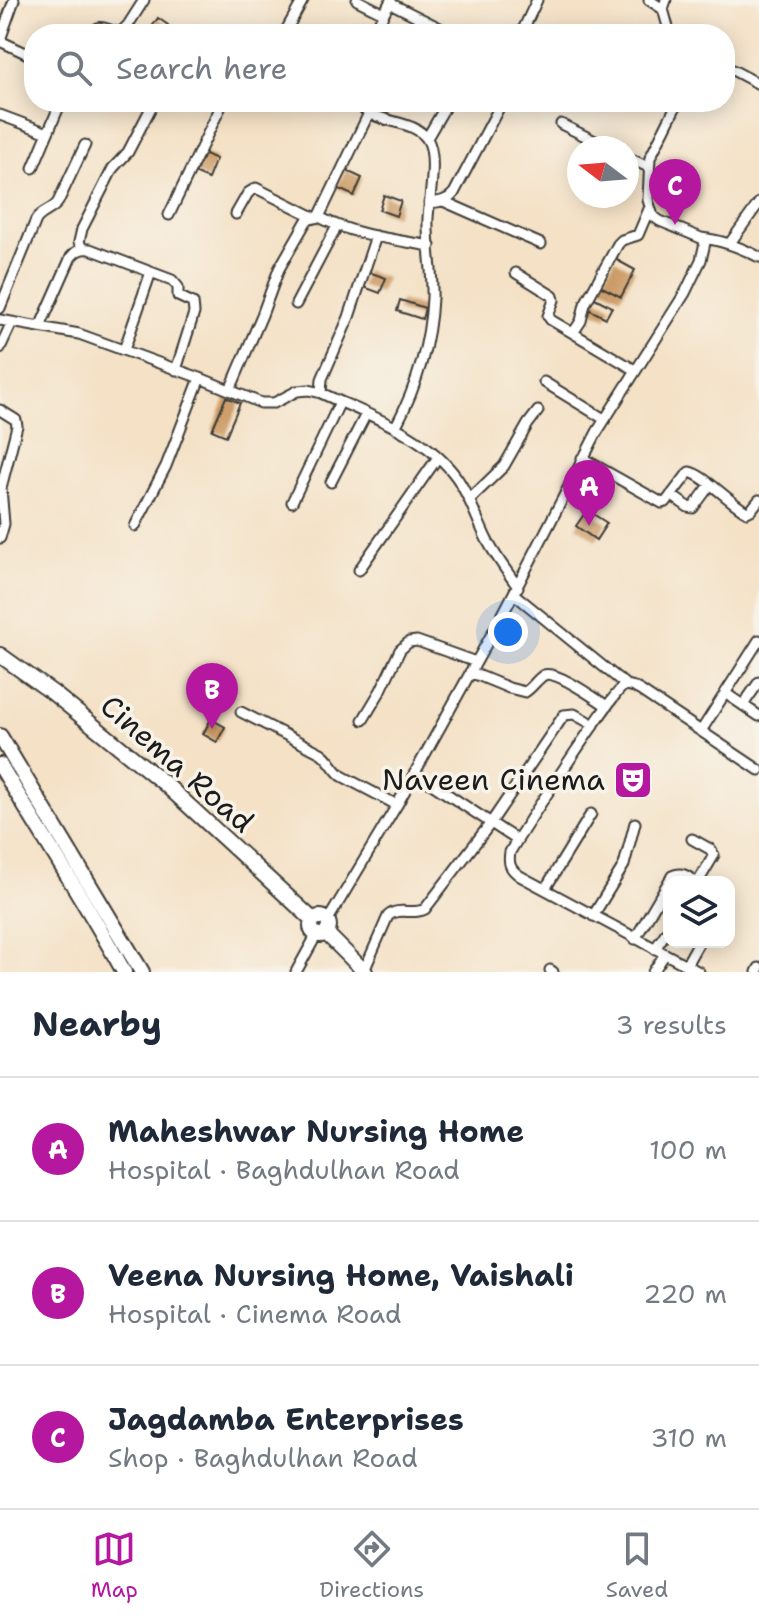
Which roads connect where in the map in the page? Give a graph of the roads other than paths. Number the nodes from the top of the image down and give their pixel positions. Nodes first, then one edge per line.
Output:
1 (14, 0) edge
2 (144, 0) edge
3 (303, 0) edge
4 (357, 0) edge
5 (537, 0) edge
6 (649, 0) edge
7 (390, 2) edge
8 (664, 4) edge
9 (383, 13) junction
10 (129, 24) edge
11 (290, 24) edge
12 (378, 24) edge
13 (433, 24) edge
14 (526, 24) edge
15 (668, 24) edge
16 (0, 37) edge
17 (24, 51) edge
18 (735, 71) edge
19 (759, 84) edge
20 (57, 112) edge
21 (149, 112) edge
22 (218, 112) edge
23 (442, 112) edge
24 (497, 112) edge
25 (673, 112) edge
26 (369, 113) joint
27 (0, 115) edge
28 (561, 124) dead end
29 (48, 133) junction
30 (585, 136) edge
31 (427, 138) junction
32 (85, 145) dead end
33 (639, 163) edge
34 (648, 167) junction
35 (33, 168) dead end
36 (443, 201) junction
37 (429, 203) junction
38 (759, 203) edge
39 (649, 209) junction
40 (236, 214) dead end
41 (169, 215) dead end
42 (317, 217) junction
43 (337, 226) junction
44 (376, 236) junction
45 (701, 238) junction
46 (730, 243) junction
47 (541, 244) dead end
48 (430, 246) junction
49 (82, 248) junction
50 (759, 257) edge
51 (151, 272) junction
52 (516, 273) dead end
53 (296, 304) dead end
54 (0, 308) edge
55 (0, 320) edge
56 (12, 322) junction
57 (40, 327) junction
58 (573, 333) junction
59 (0, 348) edge
60 (124, 350) junction
61 (176, 370) junction
62 (635, 370) junction
63 (200, 378) junction
64 (544, 382) dead end
65 (230, 390) junction
66 (321, 393) junction
67 (340, 402) junction
68 (0, 410) edge
69 (538, 411) dead end
70 (366, 414) junction
71 (604, 419) junction
72 (395, 428) junction
73 (438, 457) junction
74 (582, 458) junction
75 (331, 482) dead end
76 (710, 485) junction
77 (671, 495) junction
78 (469, 500) junction
79 (759, 500) edge
80 (292, 502) dead end
81 (135, 526) dead end
82 (0, 538) edge
83 (359, 570) dead end
84 (516, 591) junction
85 (759, 640) edge
86 (0, 655) edge
87 (476, 662) junction
88 (470, 672) junction
89 (759, 682) edge
90 (623, 686) junction
91 (725, 693) junction
92 (743, 705) junction
93 (607, 706) junction
94 (241, 712) dead end
95 (759, 716) edge
96 (363, 720) dead end
97 (594, 725) junction
98 (701, 731) junction
99 (0, 736) edge
100 (0, 765) edge
101 (759, 770) edge
102 (415, 773) junction
103 (397, 805) junction
104 (591, 814) dead end
105 (635, 823) dead end
106 (490, 824) junction
107 (692, 839) dead end
108 (517, 840) junction
109 (700, 876) edge
110 (545, 889) junction
111 (663, 891) edge
112 (593, 916) junction
113 (321, 927) junction
114 (663, 937) edge
115 (635, 939) junction
116 (696, 948) edge
117 (655, 949) junction
118 (665, 954) junction
119 (686, 965) junction
120 (364, 971) edge
121 (124, 972) edge
122 (142, 972) edge
123 (296, 972) edge
124 (653, 972) edge
125 (699, 972) edge

1 - 16 street
2 - 10 street
3 - 11 street
4 - 9 street
5 - 14 street
6 - 8 street
7 - 9 street
7 - 13 street
8 - 15 street
9 - 12 street
16 - 17 street
18 - 19 street
20 - 29 street
21 - 49 street
22 - 41 street
23 - 31 street
24 - 36 street
25 - 34 street
26 - 31 street
26 - 42 street
27 - 29 street
28 - 30 street
29 - 35 street
31 - 37 street
32 - 54 street
33 - 34 street
34 - 39 street
36 - 37 street
36 - 47 street
37 - 48 street
38 - 46 street
39 - 45 street
39 - 58 street
40 - 42 street
42 - 43 street
42 - 65 street
43 - 44 street
43 - 53 street
44 - 48 street
44 - 66 street
45 - 46 street
45 - 62 street
46 - 50 street
48 - 72 street
49 - 51 street
49 - 57 street
51 - 60 street
51 - 61 street
52 - 58 street
55 - 56 street
56 - 57 street
56 - 59 street
57 - 60 street
58 - 62 street
60 - 61 street
61 - 63 street
62 - 71 street
63 - 65 street
63 - 81 street
64 - 71 street
65 - 66 street
66 - 67 street
67 - 70 street
67 - 80 street
68 - 82 street
69 - 78 street
70 - 72 street
70 - 75 street
71 - 74 street
72 - 73 street
73 - 78 street
73 - 83 street
74 - 77 street
74 - 84 street
76 - 77 street
76 - 77 street
76 - 79 street
78 - 84 street
84 - 87 street
84 - 90 street
85 - 91 street
86 - 113 main road, Cinema Road
87 - 88 street
87 - 96 street
88 - 93 street
88 - 102 street
89 - 92 street
90 - 93 street
90 - 98 street
91 - 92 street
91 - 98 street
92 - 95 street
93 - 97 street
94 - 103 street
97 - 106 street
97 - 108 street
98 - 101 street
99 - 122 main road
100 - 121 main road
102 - 103 street
102 - 106 street
103 - 113 street
104 - 110 street
105 - 112 street
106 - 108 street
106 - 120 street
107 - 109 street
108 - 110 street
110 - 112 street
111 - 115 street
112 - 115 street
113 - 120 main road, Cinema Road
113 - 123 street
114 - 117 street
115 - 117 street
116 - 119 street
117 - 118 street
118 - 119 street
118 - 124 street
119 - 125 street

